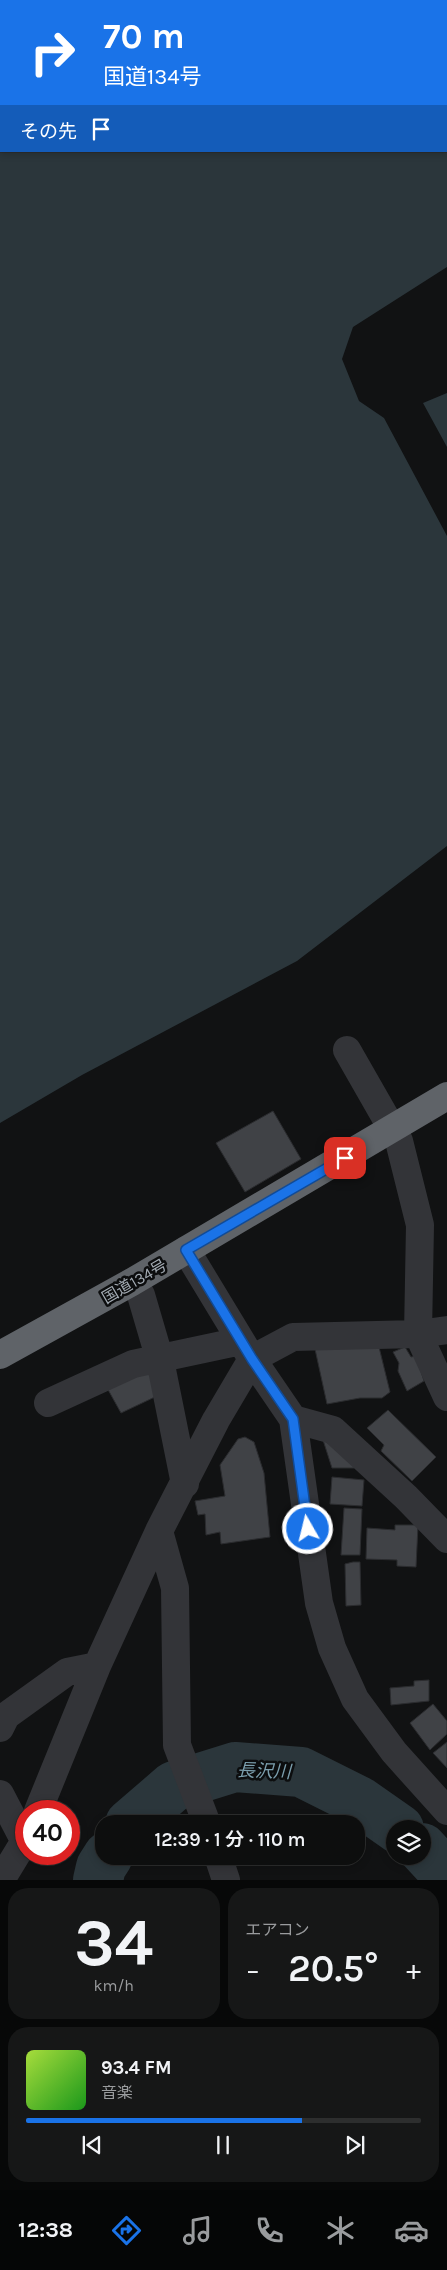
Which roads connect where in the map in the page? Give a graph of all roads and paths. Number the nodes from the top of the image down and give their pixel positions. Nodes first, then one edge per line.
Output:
1 (347, 1050) dead end
2 (447, 1096) edge
3 (393, 1129) junction
4 (186, 1250) junction
5 (132, 1282) junction
6 (447, 1330) edge
7 (418, 1334) junction
8 (247, 1350) junction
9 (0, 1355) edge
10 (160, 1360) junction
11 (447, 1397) edge
12 (48, 1403) dead end
13 (293, 1419) junction
14 (185, 1484) junction
15 (159, 1531) junction
16 (447, 1539) edge
17 (97, 1666) junction
18 (0, 1728) edge
19 (0, 1794) edge
20 (42, 1800) edge
21 (447, 1811) edge
22 (203, 1812) edge
23 (15, 1821) edge
24 (15, 1858) edge
25 (221, 1865) edge
26 (1, 1880) edge
27 (226, 1880) edge

1 - 3 street
2 - 3 highway, 国道134号
3 - 4 highway, 国道134号
3 - 7 street
4 - 5 highway, 国道134号
4 - 8 street
5 - 9 highway, 国道134号
5 - 10 street
6 - 7 street
7 - 8 street
7 - 11 street
8 - 10 street
8 - 13 street
8 - 14 street
10 - 12 street
10 - 14 street
13 - 16 street
13 - 21 street
14 - 15 street
15 - 17 street
15 - 22 street
17 - 18 street
17 - 20 street
19 - 23 street
24 - 26 street
25 - 27 street

